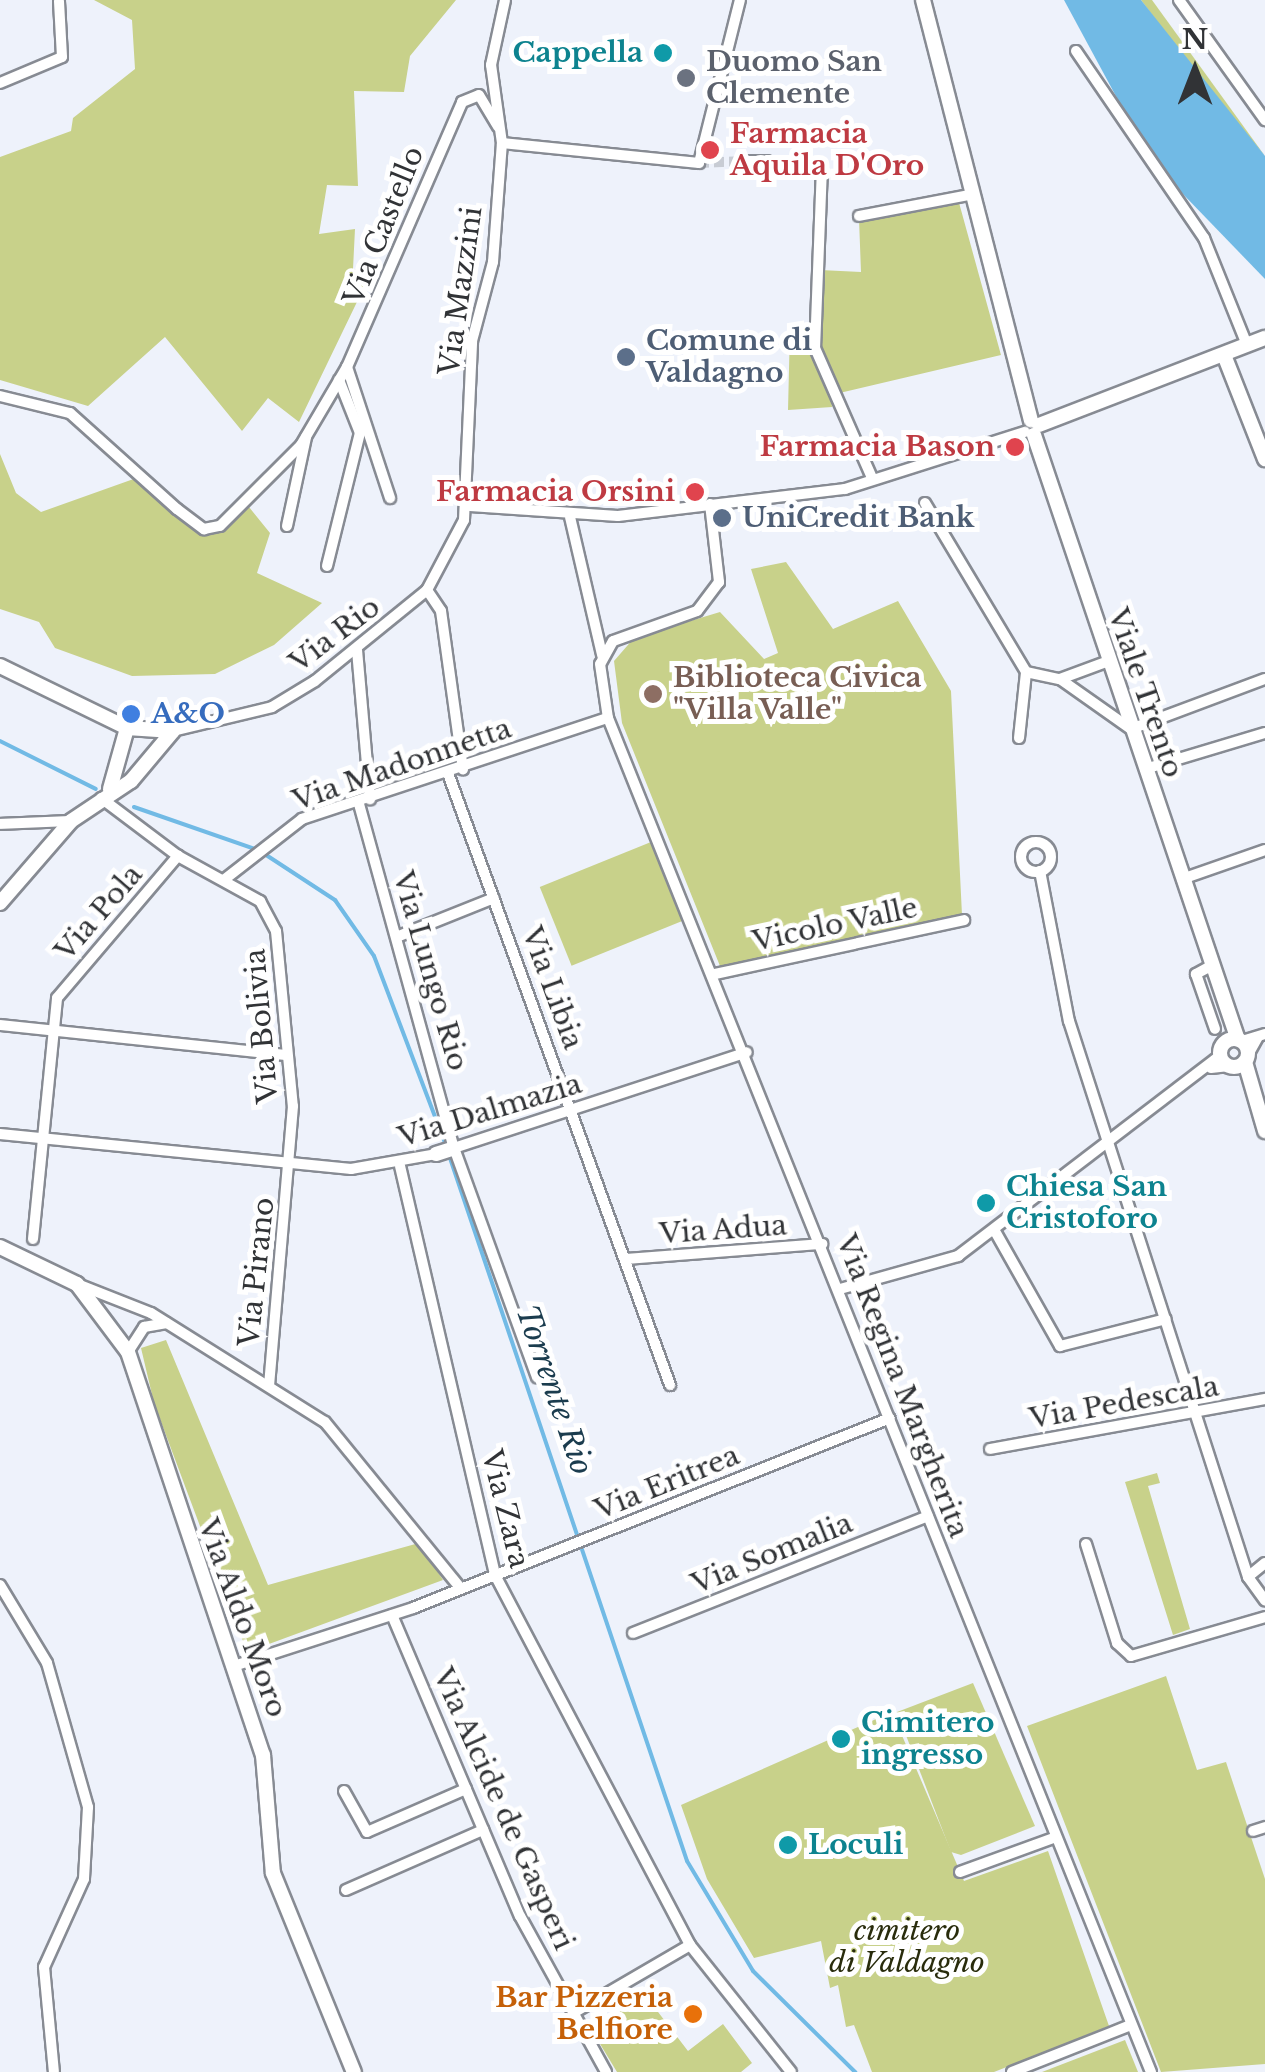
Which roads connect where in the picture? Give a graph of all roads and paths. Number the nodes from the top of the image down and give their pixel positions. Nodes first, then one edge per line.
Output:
1 (59, 0) edge
2 (505, 0) edge
3 (740, 0) edge
4 (923, 0) edge
5 (1180, 0) edge
6 (1076, 50) dead end
7 (0, 83) edge
8 (1265, 120) edge
9 (498, 127) junction
10 (502, 143) junction
11 (745, 161) tunnel mouth
12 (768, 161) dead end
13 (822, 166) dead end
14 (974, 194) junction
15 (859, 216) dead end
16 (1265, 338) edge
17 (1246, 345) junction
18 (1224, 355) junction
19 (347, 367) junction
20 (339, 380) junction
21 (0, 396) edge
22 (1032, 428) junction
23 (306, 437) junction
24 (1265, 459) edge
25 (872, 478) junction
26 (390, 498) dead end
27 (710, 504) junction
28 (925, 504) dead end
29 (470, 506) junction
30 (570, 517) junction
31 (288, 526) dead end
32 (327, 566) dead end
33 (427, 590) junction
34 (357, 650) junction
35 (602, 655) junction
36 (1106, 662) junction
37 (0, 666) edge
38 (1026, 672) junction
39 (1265, 678) edge
40 (1060, 680) junction
41 (608, 718) junction
42 (127, 728) junction
43 (1130, 729) junction
44 (148, 730) junction
45 (173, 732) junction
46 (1265, 733) edge
47 (1020, 738) dead end
48 (154, 756) junction
49 (463, 769) junction
50 (1145, 769) junction
51 (449, 776) junction
52 (105, 793) junction
53 (365, 802) junction
54 (71, 821) junction
55 (0, 824) edge
56 (1265, 850) edge
57 (178, 856) junction
58 (1040, 872) dead end
59 (225, 879) junction
60 (1182, 879) junction
61 (494, 898) junction
62 (0, 903) edge
63 (964, 920) dead end
64 (399, 936) junction
65 (716, 974) junction
66 (0, 1025) edge
67 (51, 1032) junction
68 (1261, 1036) edge
69 (747, 1052) junction
70 (285, 1055) junction
71 (1234, 1058) junction
72 (574, 1112) junction
73 (1265, 1131) edge
74 (0, 1134) edge
75 (41, 1138) junction
76 (1112, 1146) junction
77 (447, 1151) junction
78 (292, 1163) junction
79 (400, 1166) junction
80 (996, 1233) junction
81 (32, 1239) dead end
82 (822, 1244) junction
83 (0, 1247) edge
84 (626, 1259) junction
85 (77, 1284) junction
86 (840, 1290) junction
87 (1166, 1319) junction
88 (167, 1323) junction
89 (128, 1352) junction
90 (536, 1377) dead end
91 (269, 1385) junction
92 (670, 1385) dead end
93 (1265, 1399) edge
94 (1196, 1414) junction
95 (890, 1418) junction
96 (990, 1450) dead end
97 (928, 1516) junction
98 (1086, 1544) dead end
99 (1265, 1563) edge
100 (496, 1575) junction
101 (1248, 1577) junction
102 (0, 1585) edge
103 (461, 1589) junction
104 (1265, 1600) edge
105 (392, 1615) junction
106 (1265, 1617) edge
107 (633, 1633) dead end
108 (236, 1664) junction
109 (466, 1788) junction
110 (344, 1791) dead end
111 (1265, 1827) edge
112 (483, 1830) junction
113 (1253, 1831) dead end
114 (1056, 1837) junction
115 (960, 1872) dead end
116 (346, 1890) dead end
117 (690, 1944) junction
118 (575, 2012) junction
119 (1128, 2026) junction
120 (54, 2072) edge
121 (354, 2072) edge
122 (606, 2072) edge
123 (791, 2072) edge
124 (1012, 2072) edge
125 (1150, 2072) edge

1 - 7 street
2 - 9 street, Via Mazzini
3 - 10 street
4 - 14 street, Viale Trento
5 - 8 street
6 - 17 street
9 - 10 street, Via Mazzini
9 - 19 street, Via Castello
10 - 29 street, Via Mazzini
11 - 12 street
13 - 25 street
14 - 15 street
14 - 22 street, Viale Trento
16 - 17 street
17 - 18 street
18 - 22 street
18 - 24 street
19 - 20 street, Via Castello
19 - 26 street
20 - 23 street, Via Castello
20 - 32 street
21 - 23 street, Via Castello
22 - 25 street
22 - 36 street, Viale Trento
23 - 31 street, Via Castello
25 - 27 street
27 - 30 street
27 - 35 street
28 - 38 street
29 - 30 street
29 - 33 street, Via Rio
30 - 35 street, Via Regina Margherita
33 - 34 street, Via Rio
33 - 49 street
34 - 45 street, Via Rio
34 - 53 street, Via Lungo Rio
35 - 41 street, Via Regina Margherita
36 - 40 street
36 - 43 street, Viale Trento
37 - 42 street
38 - 40 street
38 - 47 street
39 - 43 street
40 - 43 street
41 - 49 street, Via Madonnetta
41 - 65 street, Via Regina Margherita
42 - 44 street
42 - 52 street
43 - 50 street, Viale Trento
44 - 45 street
44 - 48 street
45 - 48 street
46 - 50 street
48 - 52 street
49 - 51 street, Via Madonnetta
50 - 60 street, Viale Trento
51 - 53 street, Via Madonnetta
51 - 61 street, Via Libia
52 - 54 street
52 - 57 street, Via Bolivia
53 - 59 street, Via Madonnetta
53 - 64 street, Via Lungo Rio
54 - 55 street
54 - 62 street
56 - 60 street
57 - 59 street, Via Bolivia
57 - 67 street, Via Pola
58 - 76 street
59 - 70 street, Via Bolivia
60 - 71 street, Viale Trento
61 - 64 street
61 - 72 street, Via Libia
63 - 65 street, Vicolo Valle
64 - 77 street, Via Lungo Rio
65 - 69 street, Via Regina Margherita
66 - 67 street
67 - 70 street
67 - 75 street, Via Pola
68 - 71 street
69 - 72 street, Via Dalmazia
69 - 82 street, Via Regina Margherita
70 - 78 street, Via Bolivia
71 - 73 street, Viale Trento
71 - 76 street
72 - 77 street, Via Dalmazia
72 - 84 street, Via Libia
74 - 75 street, Via Dalmazia
75 - 78 street, Via Dalmazia
75 - 81 street, Via Pola
76 - 80 street
76 - 87 street
77 - 79 street, Via Dalmazia
77 - 90 street, Via Lungo Rio
78 - 79 street, Via Dalmazia
78 - 91 street, Via Pirano
79 - 100 street, Via Zara
80 - 86 street
80 - 87 street
82 - 84 street, Via Adua
82 - 86 street, Via Regina Margherita
83 - 85 street
84 - 92 street, Via Libia
85 - 88 street
85 - 89 street, Via Aldo Moro
86 - 95 street, Via Regina Margherita
87 - 94 street
88 - 89 street
88 - 91 street
89 - 108 street, Via Aldo Moro
91 - 103 street
93 - 94 street, Via Pedescala
94 - 96 street, Via Pedescala
94 - 101 street
95 - 97 street, Via Regina Margherita
95 - 100 street, Via Eritrea
97 - 107 street, Via Somalia
97 - 114 street, Via Regina Margherita
98 - 106 street
99 - 101 street
100 - 103 street, Via Eritrea
100 - 117 street, Via Zara
101 - 104 street
102 - 120 street
103 - 105 street, Via Eritrea
105 - 108 street, Via Eritrea
105 - 109 street, Via Alcide de Gasperi
108 - 121 street, Via Aldo Moro
109 - 110 street
109 - 112 street, Via Alcide de Gasperi
111 - 113 street
112 - 116 street
112 - 118 street, Via Alcide de Gasperi
114 - 115 street
114 - 119 street, Via Regina Margherita
117 - 118 street
117 - 123 street, Via Zara
118 - 122 street, Via Alcide de Gasperi
119 - 124 street
119 - 125 street, Via Regina Margherita

